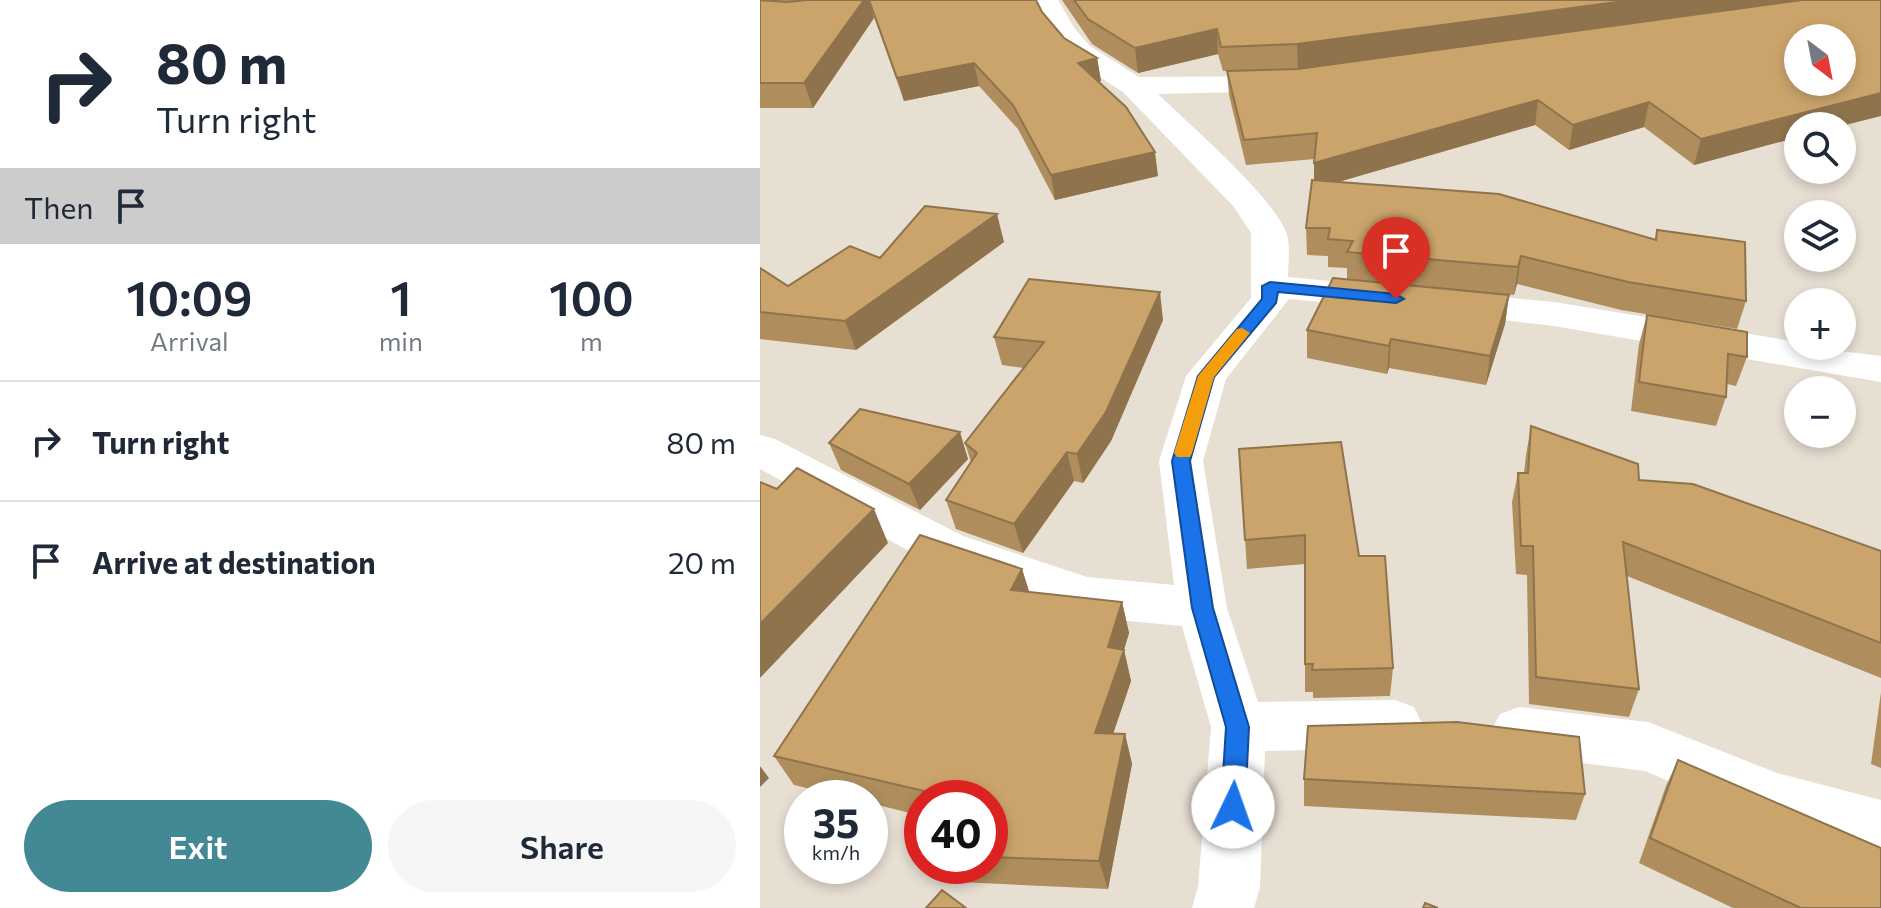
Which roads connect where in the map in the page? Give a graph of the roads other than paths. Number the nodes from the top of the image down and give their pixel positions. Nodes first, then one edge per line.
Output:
1 (1045, 0) edge
2 (1313, 79) edge
3 (1133, 86) junction
4 (1270, 286) junction
5 (1881, 369) edge
6 (760, 450) edge
7 (1202, 608) junction
8 (1238, 727) junction
9 (1881, 828) edge
10 (1223, 908) edge

1 - 3 street
2 - 3 street
3 - 4 street
4 - 5 street
4 - 7 street
6 - 7 street
7 - 8 street
8 - 9 street
8 - 10 street

